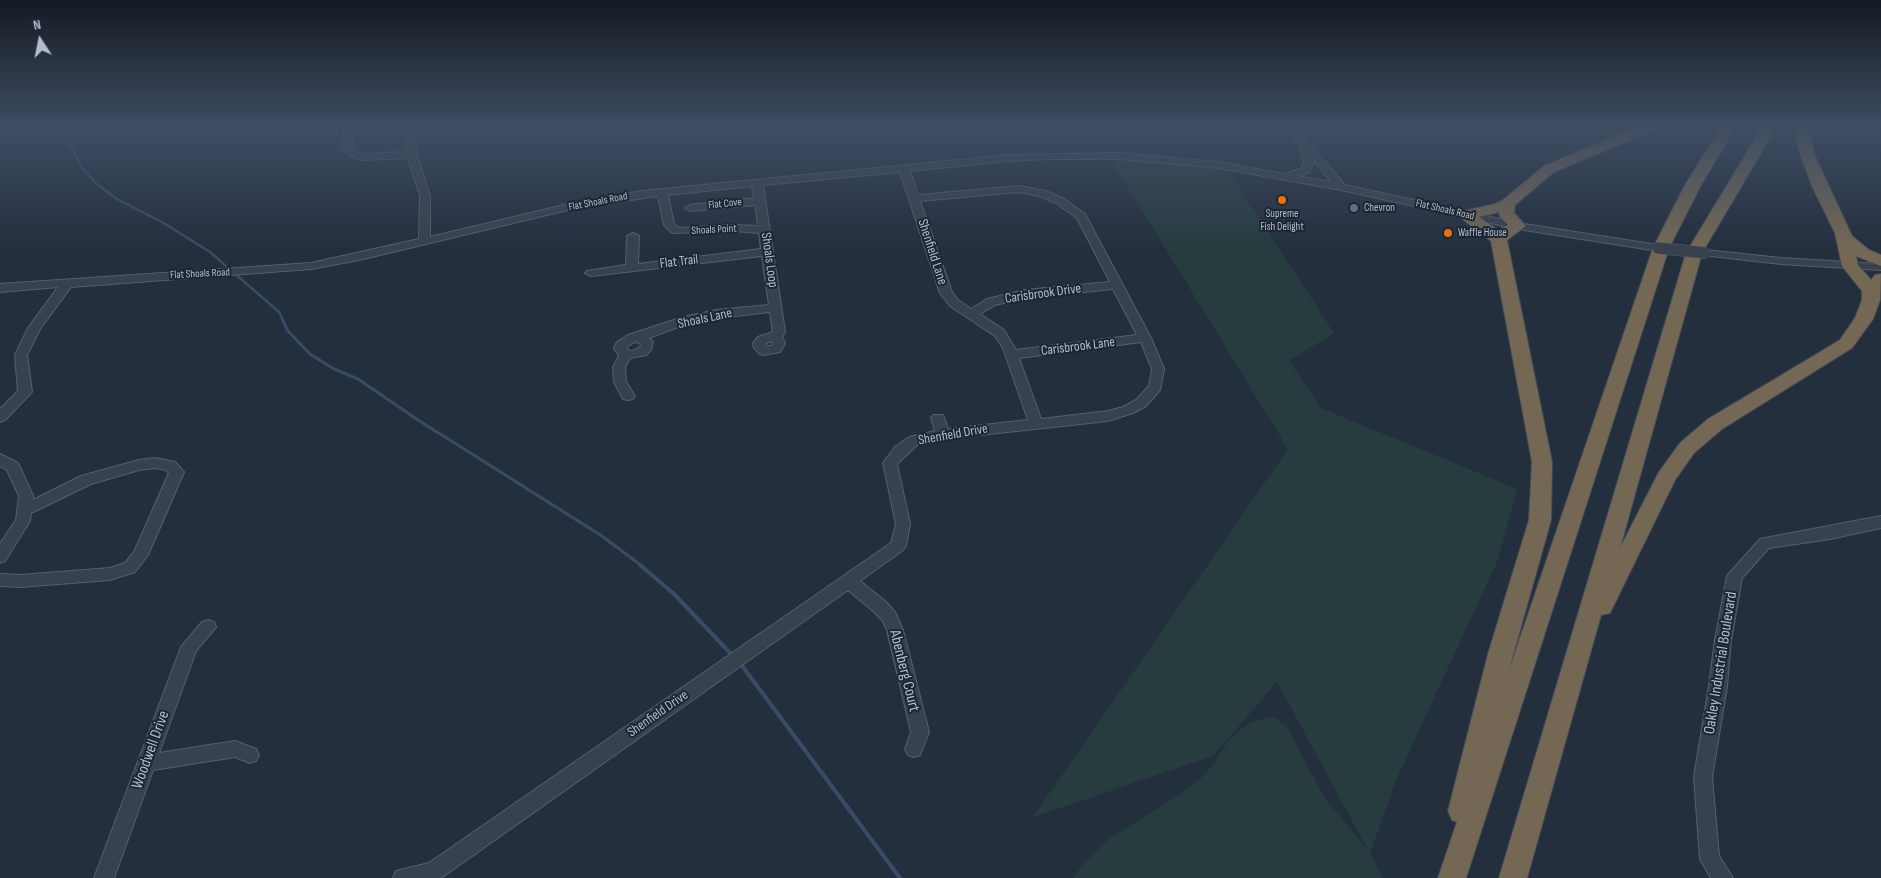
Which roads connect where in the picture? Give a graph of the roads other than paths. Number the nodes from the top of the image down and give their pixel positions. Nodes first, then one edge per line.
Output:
1 (416, 167) edge
2 (914, 167) edge
3 (1228, 167) edge
4 (1307, 167) edge
5 (1323, 167) edge
6 (1554, 167) edge
7 (1704, 167) edge
8 (1745, 167) edge
9 (1812, 167) edge
10 (904, 168) junction
11 (1283, 176) junction
12 (1341, 187) junction
13 (662, 192) junction
14 (759, 192) junction
15 (915, 198) junction
16 (1508, 203) junction
17 (690, 208) dead end
18 (1466, 215) junction
19 (1518, 226) junction
20 (764, 230) junction
21 (633, 236) dead end
22 (1499, 239) junction
23 (1845, 239) junction
24 (424, 242) junction
25 (768, 252) junction
26 (1881, 261) edge
27 (1850, 266) junction
28 (1881, 267) edge
29 (632, 268) junction
30 (591, 273) dead end
31 (68, 282) junction
32 (1876, 284) edge
33 (1117, 285) junction
34 (0, 288) edge
35 (775, 308) junction
36 (972, 314) junction
37 (776, 338) dead end
38 (1145, 338) junction
39 (1011, 355) junction
40 (628, 396) dead end
41 (0, 417) edge
42 (938, 418) dead end
43 (1036, 423) junction
44 (943, 434) junction
45 (0, 460) edge
46 (25, 510) junction
47 (1881, 522) edge
48 (0, 556) edge
49 (0, 580) edge
50 (848, 581) junction
51 (208, 627) dead end
52 (1580, 651) junction
53 (914, 749) dead end
54 (250, 756) dead end
55 (146, 763) junction
56 (104, 878) edge
57 (403, 878) edge
58 (1445, 878) edge
59 (1452, 878) edge
60 (1513, 878) edge
61 (1723, 878) edge

1 - 24 street
2 - 10 street, Flat Shoals Road
3 - 11 street, Flat Shoals Road
4 - 11 street
5 - 12 street
6 - 16 highway
7 - 59 highway
8 - 52 highway
9 - 23 highway
10 - 14 street, Flat Shoals Road
10 - 15 street, Shenfield Lane
11 - 12 street, Flat Shoals Road
12 - 18 street, Flat Shoals Road
13 - 14 street, Flat Shoals Road
13 - 20 street, Shoals Point
13 - 24 street, Flat Shoals Road
14 - 17 street, Flat Cove
14 - 20 street, Shoals Loop
15 - 33 street, Shenfield Drive
15 - 36 street, Shenfield Lane
16 - 18 highway
16 - 19 highway
18 - 19 street, Flat Shoals Road
18 - 22 highway
19 - 22 highway
19 - 27 street, Flat Shoals Road, bridge
20 - 25 street, Shoals Loop
21 - 29 street
22 - 58 highway
23 - 26 highway
23 - 27 highway
24 - 31 street, Flat Shoals Road
25 - 29 street, Flat Trail
25 - 35 street, Shoals Loop
27 - 28 street, Flat Shoals Road
27 - 32 highway
29 - 30 street, Flat Trail
31 - 34 street, Flat Shoals Road
31 - 41 street
32 - 52 highway
33 - 36 street, Carisbrook Drive
33 - 38 street, Shenfield Drive
35 - 37 street, Shoals Loop
35 - 40 street, Shoals Lane
36 - 39 street, Shenfield Lane
38 - 39 street, Carisbrook Lane
38 - 43 street, Shenfield Drive
39 - 43 street, Shenfield Lane
42 - 44 street
43 - 44 street, Shenfield Drive
44 - 50 street, Shenfield Drive
45 - 46 street
46 - 48 street
46 - 49 street
47 - 61 street, Oakley Industrial Boulevard
50 - 53 street, Abenberg Court
50 - 57 street, Shenfield Drive
51 - 55 street, Woodwell Drive
52 - 60 highway
54 - 55 street
55 - 56 street, Woodwell Drive

